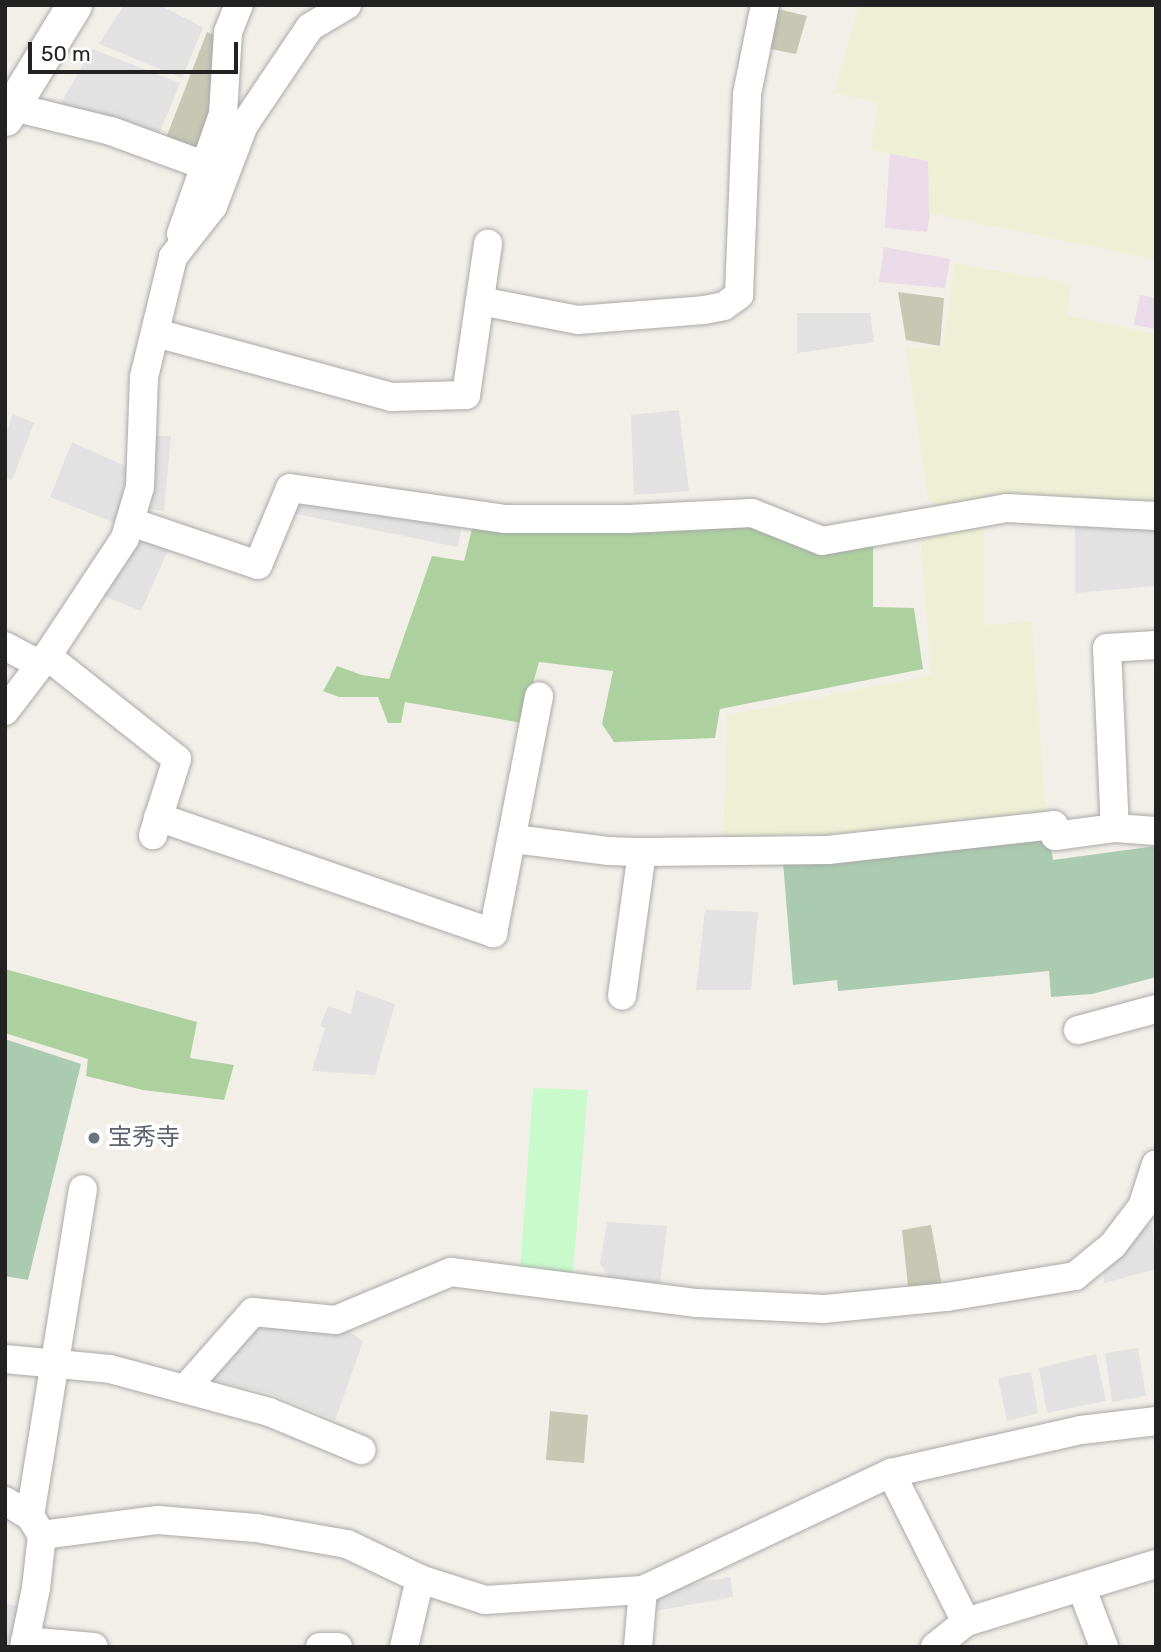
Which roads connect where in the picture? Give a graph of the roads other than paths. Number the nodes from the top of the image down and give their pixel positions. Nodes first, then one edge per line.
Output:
1 (74, 5) edge
2 (239, 5) edge
3 (347, 5) edge
4 (765, 5) edge
5 (7, 109) edge
6 (206, 166) junction
7 (488, 244) dead end
8 (173, 257) junction
9 (480, 301) junction
10 (156, 333) junction
11 (1156, 516) edge
12 (131, 522) junction
13 (1156, 645) edge
14 (5, 646) edge
15 (43, 660) junction
16 (539, 696) dead end
17 (5, 712) edge
18 (1115, 828) junction
19 (1156, 831) edge
20 (513, 839) junction
21 (642, 852) junction
22 (622, 996) dead end
23 (1156, 1009) edge
24 (1078, 1030) dead end
25 (1156, 1164) edge
26 (83, 1189) dead end
27 (1149, 1205) edge
28 (5, 1359) edge
29 (53, 1364) junction
30 (185, 1389) junction
31 (1156, 1420) edge
32 (361, 1450) dead end
33 (891, 1473) junction
34 (5, 1501) edge
35 (36, 1525) junction
36 (1156, 1564) edge
37 (420, 1579) junction
38 (1082, 1589) junction
39 (643, 1590) junction
40 (966, 1622) junction
41 (24, 1644) edge
42 (94, 1647) edge
43 (320, 1647) edge
44 (338, 1647) edge
45 (404, 1647) edge
46 (638, 1647) edge
47 (935, 1647) edge
48 (1104, 1647) edge

1 - 5 street
2 - 6 street
3 - 8 street
4 - 9 street
5 - 6 street
6 - 8 street
7 - 9 street
8 - 10 street
9 - 10 street
10 - 12 street
11 - 12 street
12 - 15 street
13 - 18 street
14 - 15 street
15 - 17 street
15 - 20 street
16 - 20 street
18 - 19 street
18 - 21 street
20 - 21 street
21 - 22 street
23 - 24 street
25 - 27 street
26 - 29 street
27 - 30 street
28 - 29 street
29 - 30 street
29 - 35 street
30 - 32 street
31 - 33 street
33 - 39 street
33 - 40 street
34 - 35 street
35 - 37 street
35 - 41 street
36 - 38 street
37 - 39 street
37 - 45 street
38 - 40 street
38 - 48 street
39 - 46 street
40 - 47 street
41 - 42 street
43 - 44 street

